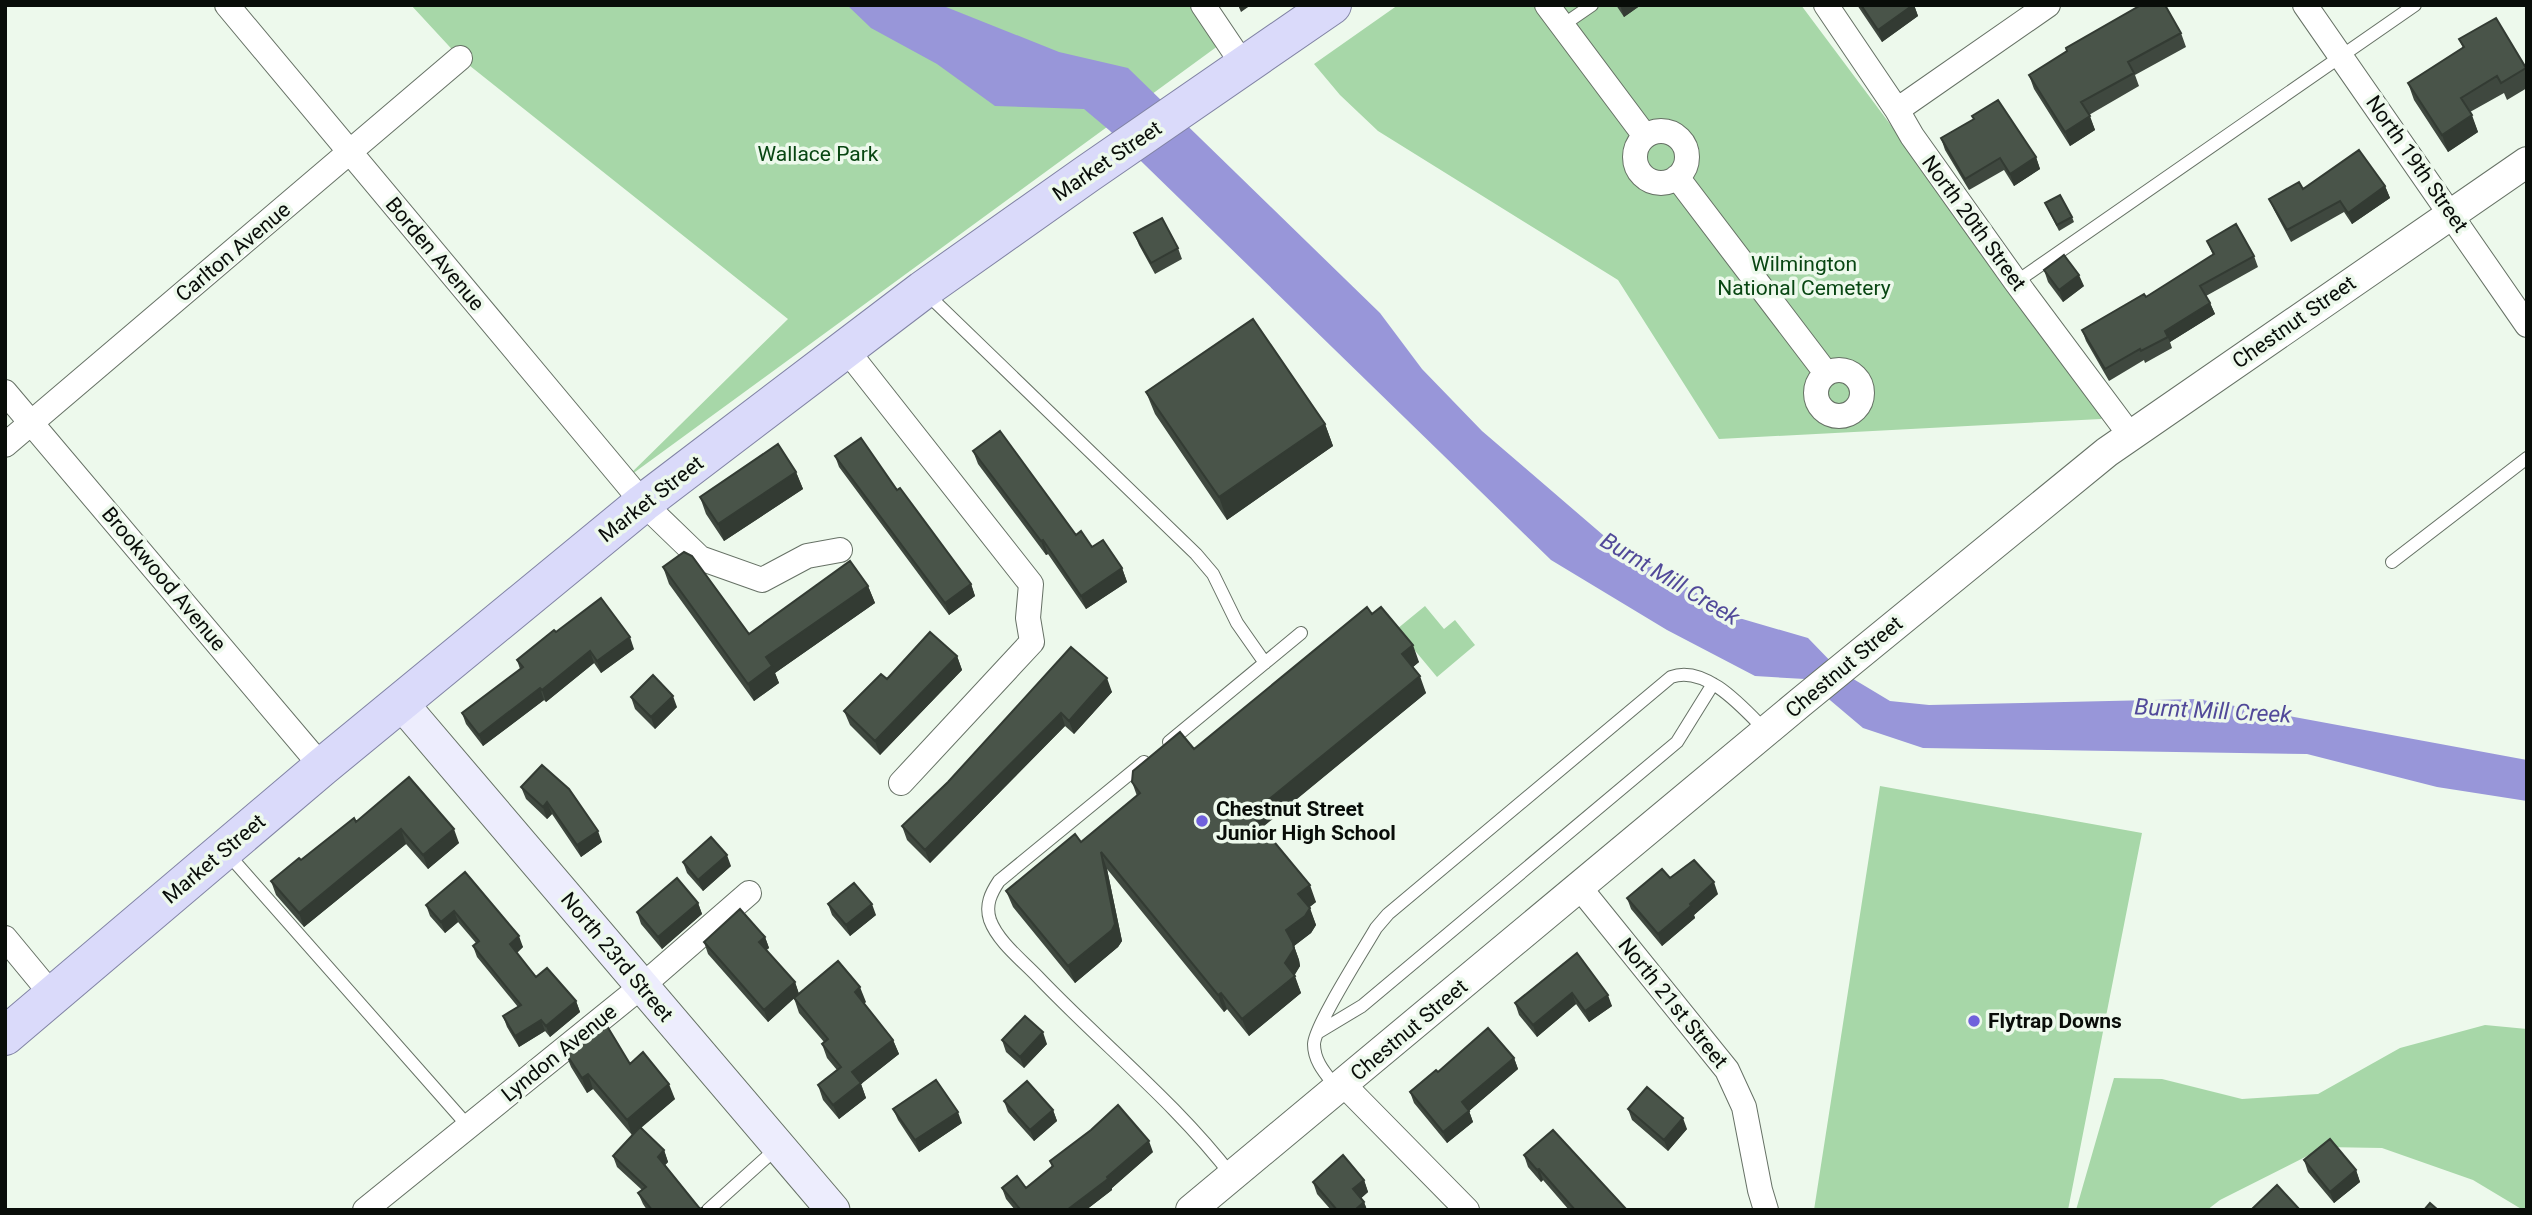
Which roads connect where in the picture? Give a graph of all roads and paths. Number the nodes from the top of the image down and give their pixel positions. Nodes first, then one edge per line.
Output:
1 (227, 5) edge
2 (1203, 5) edge
3 (1332, 5) edge
4 (1547, 5) edge
5 (1592, 5) edge
6 (1826, 5) edge
7 (2048, 5) edge
8 (2305, 5) edge
9 (2415, 5) edge
10 (1563, 25) junction
11 (2342, 57) junction
12 (460, 58) dead end
13 (1244, 66) junction
14 (1897, 110) junction
15 (1645, 136) junction
16 (350, 152) junction
17 (2527, 162) edge
18 (1677, 177) junction
19 (2451, 214) junction
20 (2016, 282) junction
21 (923, 290) junction
22 (2527, 325) edge
23 (845, 348) junction
24 (1826, 373) dead end
25 (5, 392) edge
26 (32, 423) junction
27 (2130, 435) junction
28 (5, 445) edge
29 (2527, 458) edge
30 (643, 503) junction
31 (839, 550) dead end
32 (2392, 562) dead end
33 (1301, 633) dead end
34 (1265, 663) junction
35 (1713, 684) junction
36 (402, 704) junction
37 (1766, 731) junction
38 (322, 767) junction
39 (901, 783) dead end
40 (224, 850) junction
41 (1580, 888) junction
42 (749, 893) dead end
43 (5, 938) edge
44 (642, 986) junction
45 (53, 996) junction
46 (1316, 1034) junction
47 (5, 1036) edge
48 (1340, 1086) junction
49 (468, 1126) junction
50 (779, 1147) junction
51 (1232, 1176) junction
52 (365, 1210) edge
53 (708, 1210) edge
54 (833, 1210) edge
55 (1191, 1210) edge
56 (1467, 1210) edge
57 (1766, 1210) edge

1 - 16 street, Borden Avenue
2 - 13 street
3 - 13 main road, Market Street
4 - 10 street
5 - 10 lane
6 - 14 street, North 20th Street
7 - 14 street
8 - 11 street, North 19th Street
9 - 11 lane
10 - 15 street
11 - 19 street, North 19th Street
11 - 20 lane
12 - 16 street, Carlton Avenue
13 - 21 main road, Market Street
14 - 20 street, North 20th Street
15 - 18 street
15 - 18 street
16 - 26 street, Carlton Avenue
16 - 30 street, Borden Avenue
17 - 19 street, Chestnut Street
18 - 24 street
19 - 22 street, North 19th Street
19 - 27 street, Chestnut Street
20 - 27 street, North 20th Street
21 - 23 main road, Market Street
21 - 34 lane
23 - 30 main road, Market Street
23 - 39 street
25 - 26 street, Brookwood Avenue
26 - 28 street, Carlton Avenue
26 - 38 street, Brookwood Avenue
27 - 37 street, Chestnut Street
29 - 32 lane
30 - 31 street, Borden Avenue
30 - 36 main road, Market Street
33 - 34 lane
34 - 51 lane
35 - 37 lane
35 - 46 lane
35 - 46 lane
36 - 38 main road, Market Street
36 - 44 main road, North 23rd Street
37 - 41 street, Chestnut Street
38 - 40 main road, Market Street
40 - 45 main road, Market Street
40 - 49 lane
41 - 48 street, Chestnut Street
41 - 57 street, North 21st Street
42 - 44 street, Lyndon Avenue
43 - 45 street
44 - 49 street, Lyndon Avenue
44 - 50 main road, North 23rd Street
45 - 47 main road, Market Street
46 - 48 lane
48 - 51 street, Chestnut Street
48 - 56 street
49 - 52 street, Lyndon Avenue
50 - 53 lane
50 - 54 main road, North 23rd Street
51 - 55 street, Chestnut Street

